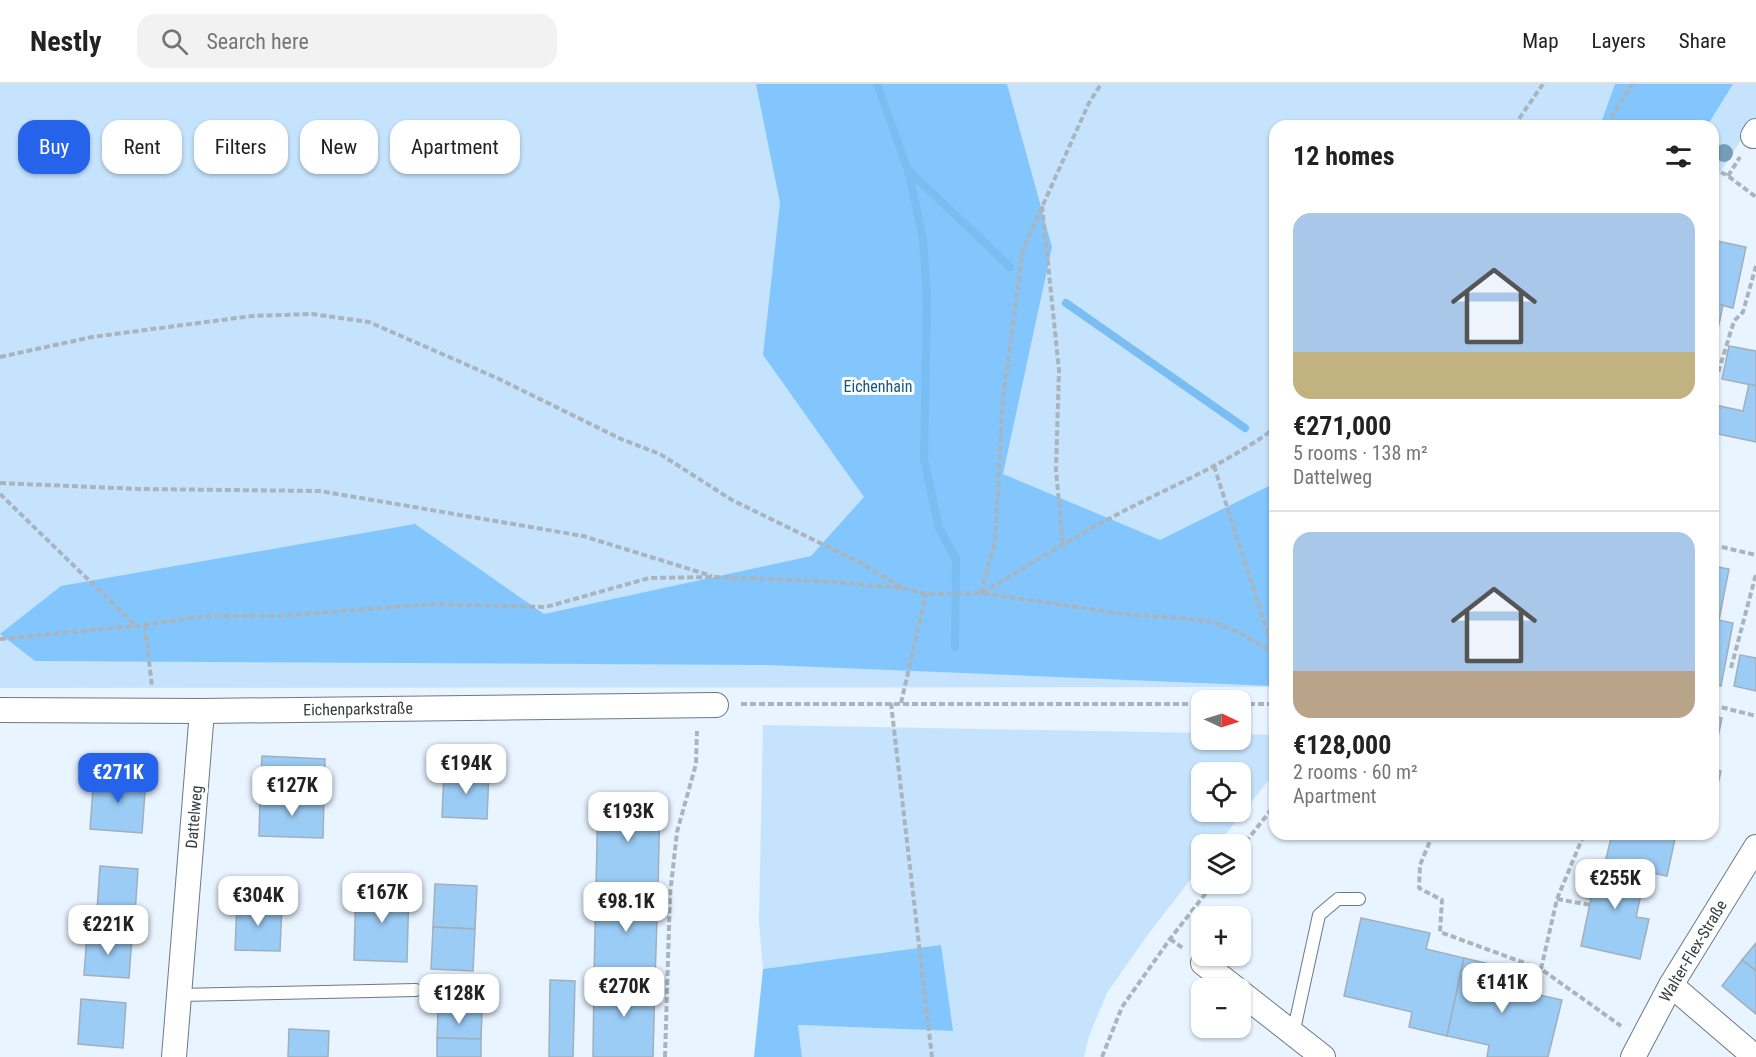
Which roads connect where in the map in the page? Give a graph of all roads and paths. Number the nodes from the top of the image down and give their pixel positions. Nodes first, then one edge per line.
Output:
1 (1101, 84) edge
2 (1543, 84) edge
3 (1632, 84) edge
4 (1518, 120) edge
5 (1610, 120) edge
6 (1719, 171) edge
7 (1756, 197) edge
8 (1042, 205) junction
9 (1756, 266) edge
10 (0, 357) edge
11 (1719, 370) edge
12 (1269, 432) edge
13 (1214, 466) junction
14 (0, 483) edge
15 (0, 494) edge
16 (1063, 546) junction
17 (1719, 546) edge
18 (1756, 555) edge
19 (1756, 574) edge
20 (716, 577) junction
21 (902, 588) junction
22 (981, 593) junction
23 (926, 594) junction
24 (145, 625) junction
25 (135, 626) junction
26 (1269, 638) edge
27 (0, 639) edge
28 (1269, 651) edge
29 (1731, 668) dead end
30 (891, 703) junction
31 (901, 703) junction
32 (1191, 704) edge
33 (1251, 704) edge
34 (1269, 704) edge
35 (706, 705) junction
36 (1719, 707) edge
37 (0, 710) edge
38 (154, 711) junction
39 (202, 711) junction
40 (1756, 716) edge
41 (1269, 813) edge
42 (1251, 835) edge
43 (1430, 840) edge
44 (1582, 840) edge
45 (1756, 847) edge
46 (1205, 894) edge
47 (1359, 899) dead end
48 (1557, 899) junction
49 (1590, 905) dead end
50 (1207, 966) edge
51 (1541, 969) junction
52 (1222, 978) edge
53 (1671, 985) junction
54 (416, 990) dead end
55 (179, 995) junction
56 (1251, 1001) edge
57 (1293, 1034) junction
58 (1638, 1049) edge
59 (174, 1057) edge
60 (665, 1057) edge
61 (932, 1057) edge
62 (1102, 1057) edge
63 (1323, 1057) edge
64 (1755, 1057) edge

1 - 8 path
2 - 4 path
3 - 5 path
6 - 7 path
8 - 16 path
8 - 22 path
9 - 11 path
10 - 21 path
12 - 13 path
13 - 16 path
13 - 26 path
14 - 20 path
15 - 25 path
16 - 22 path
17 - 18 path
19 - 29 path
20 - 21 path
20 - 24 path
21 - 23 path
22 - 23 path
22 - 28 path
23 - 31 path
24 - 25 path
24 - 38 path
25 - 27 path
30 - 31 path
30 - 35 path
30 - 61 path
31 - 32 path
33 - 34 path
35 - 39 street, Eichenparkstraße
35 - 60 path
36 - 40 path
37 - 38 street, Eichenparkstraße
38 - 39 street, Eichenparkstraße
39 - 55 street, Dattelweg
41 - 42 path
43 - 51 path
44 - 48 path
45 - 53 street, Walter-Flex-Straße
46 - 62 path
47 - 57 lane
48 - 49 path
48 - 51 path
50 - 52 street
51 - 58 path
53 - 58 street, Walter-Flex-Straße
53 - 64 street
54 - 55 lane
55 - 59 street, Dattelweg
56 - 57 street
57 - 63 street

